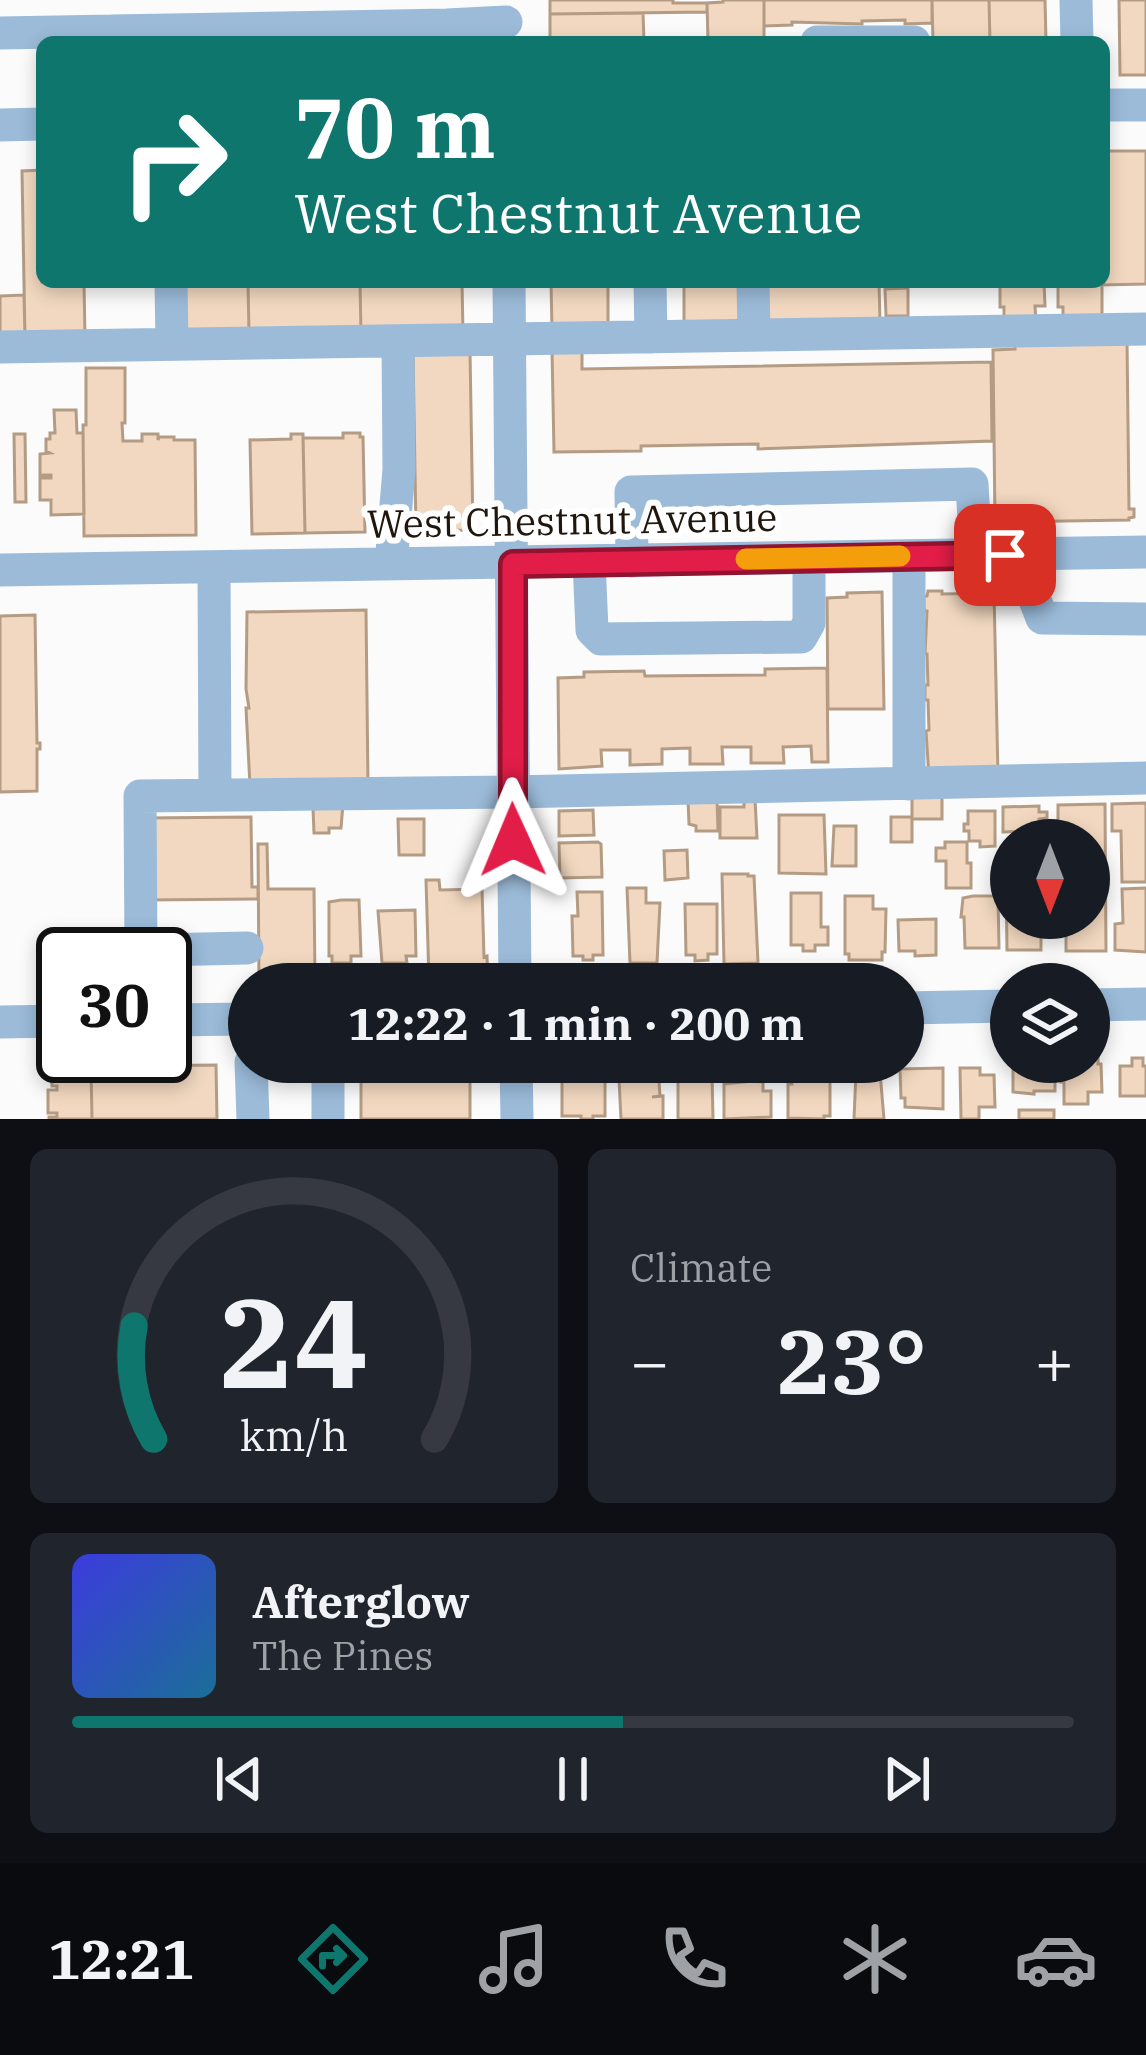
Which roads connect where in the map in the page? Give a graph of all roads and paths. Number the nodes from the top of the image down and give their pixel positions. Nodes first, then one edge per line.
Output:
1 (1076, 0) edge
2 (447, 13) edge
3 (358, 14) edge
4 (505, 21) edge
5 (0, 33) edge
6 (113, 36) edge
7 (1077, 36) edge
8 (1110, 105) edge
9 (1146, 105) edge
10 (36, 124) edge
11 (0, 125) edge
12 (172, 288) edge
13 (509, 288) edge
14 (650, 288) edge
15 (753, 288) edge
16 (1146, 329) edge
17 (754, 335) junction
18 (651, 337) junction
19 (510, 338) junction
20 (398, 341) junction
21 (172, 344) junction
22 (0, 346) edge
23 (1146, 552) edge
24 (1033, 554) junction
25 (976, 555) junction
26 (909, 556) junction
27 (809, 558) junction
28 (590, 561) junction
29 (632, 561) junction
30 (391, 564) junction
31 (513, 564) junction
32 (214, 567) junction
33 (0, 570) edge
34 (1146, 619) edge
35 (1146, 778) edge
36 (909, 784) junction
37 (512, 792) junction
38 (215, 795) junction
39 (141, 927) edge
40 (248, 948) dead end
41 (192, 949) edge
42 (515, 963) edge
43 (1146, 1004) edge
44 (1110, 1005) edge
45 (990, 1006) edge
46 (924, 1008) edge
47 (228, 1019) edge
48 (192, 1020) edge
49 (36, 1021) edge
50 (0, 1022) edge
51 (252, 1083) edge
52 (328, 1083) edge
53 (517, 1083) edge
54 (253, 1119) edge
55 (328, 1119) edge
56 (518, 1119) edge

1 - 7 street
2 - 3 street
2 - 4 street
3 - 6 street
5 - 6 street
8 - 9 street
10 - 11 street
12 - 21 street
13 - 19 street
14 - 18 street
15 - 17 street
16 - 17 street
17 - 18 street
18 - 19 street
19 - 20 street
19 - 31 street
20 - 21 street
20 - 30 street
21 - 22 street
23 - 24 street, West Chestnut Avenue
24 - 25 street, West Chestnut Avenue
24 - 34 street
25 - 26 street, West Chestnut Avenue
25 - 29 street
26 - 27 street, West Chestnut Avenue
26 - 36 street
27 - 28 street
27 - 29 street, West Chestnut Avenue
28 - 29 street, West Chestnut Avenue
28 - 31 street, West Chestnut Avenue
30 - 31 street, West Chestnut Avenue
30 - 32 street, West Chestnut Avenue
31 - 37 street
32 - 33 street, West Chestnut Avenue
32 - 38 street
35 - 36 street
36 - 37 street
37 - 38 street
37 - 42 street
38 - 39 street
40 - 41 street
43 - 44 street
45 - 46 street
47 - 48 street
49 - 50 street
51 - 54 street
52 - 55 street
53 - 56 street

